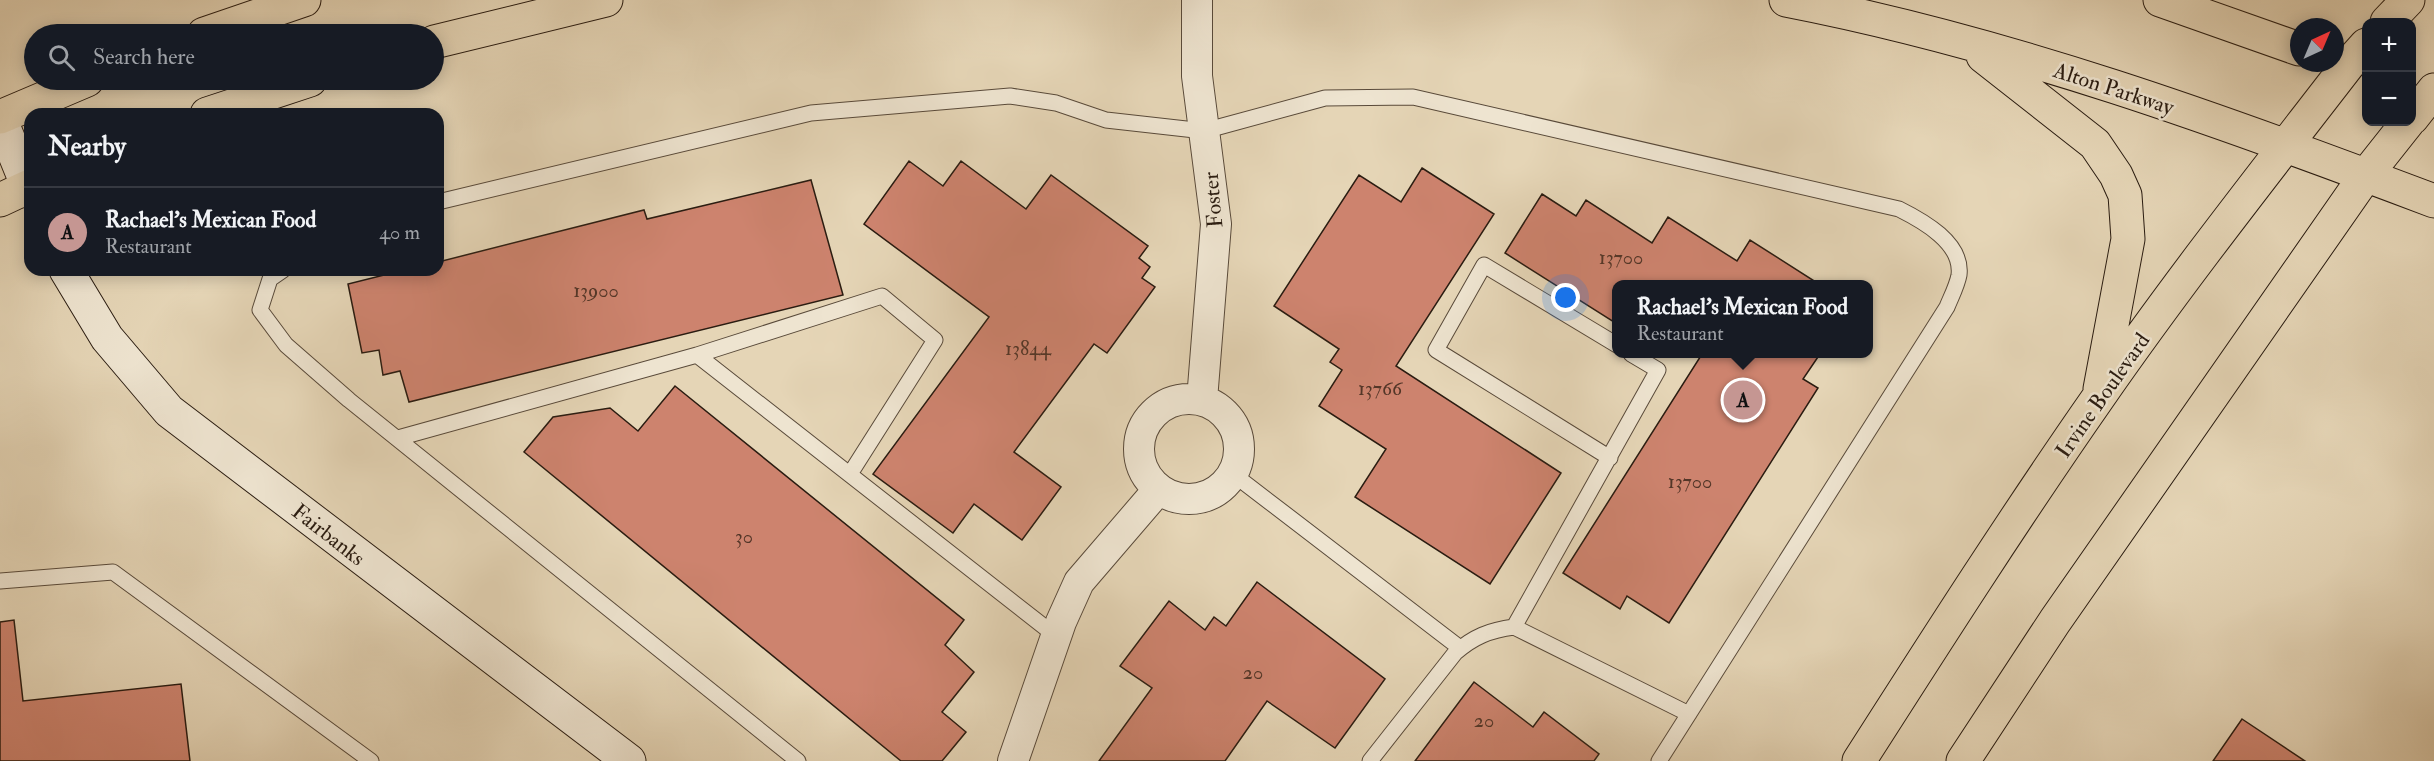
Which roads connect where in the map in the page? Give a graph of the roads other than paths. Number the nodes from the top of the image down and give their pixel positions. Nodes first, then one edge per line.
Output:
1 (303, 0) edge
2 (606, 0) edge
3 (1197, 0) edge
4 (1786, 0) edge
5 (2160, 0) edge
6 (2408, 0) edge
7 (2391, 18) edge
8 (233, 24) edge
9 (444, 40) edge
10 (1966, 43) junction
11 (2290, 46) edge
12 (2354, 61) edge
13 (64, 90) edge
14 (280, 90) edge
15 (225, 108) edge
16 (0, 118) edge
17 (2405, 126) edge
18 (1204, 131) junction
19 (2285, 147) junction
20 (2366, 176) junction
21 (22, 191) edge
22 (444, 201) edge
23 (2434, 201) edge
24 (70, 276) edge
25 (274, 276) edge
26 (1612, 342) edge
27 (697, 355) junction
28 (1638, 358) edge
29 (2099, 396) junction
30 (1202, 400) junction
31 (398, 438) junction
32 (1610, 458) junction
33 (850, 474) junction
34 (1233, 474) junction
35 (1158, 490) junction
36 (0, 581) edge
37 (1514, 627) junction
38 (1056, 636) junction
39 (1460, 648) junction
40 (1689, 714) junction
41 (371, 761) edge
42 (629, 761) edge
43 (798, 761) edge
44 (1013, 761) edge
45 (1370, 761) edge
46 (1659, 761) edge
47 (1859, 761) edge
48 (1963, 761) edge

1 - 8 main road
2 - 9 main road
3 - 18 street, Foster
4 - 10 main road, Alton Parkway
5 - 11 main road
6 - 7 main road
10 - 19 main road, Alton Parkway
10 - 29 main road
12 - 19 main road, Irvine Boulevard
13 - 16 main road
14 - 15 main road
16 - 21 street
17 - 20 main road
18 - 22 lane
18 - 30 street, Foster
18 - 40 lane
19 - 20 main road, Alton Parkway
19 - 29 main road, Irvine Boulevard
20 - 23 main road, Alton Parkway
20 - 48 main road
24 - 42 street, Fairbanks
25 - 31 lane
26 - 32 lane
27 - 31 lane
27 - 33 lane
27 - 33 lane
28 - 32 lane
29 - 47 main road, Irvine Boulevard
30 - 34 street
30 - 35 street
31 - 43 lane
32 - 37 lane
33 - 38 lane
34 - 35 street
34 - 39 lane
35 - 38 street
36 - 41 lane
37 - 39 lane
37 - 40 lane
38 - 44 street
39 - 45 lane
40 - 46 lane

